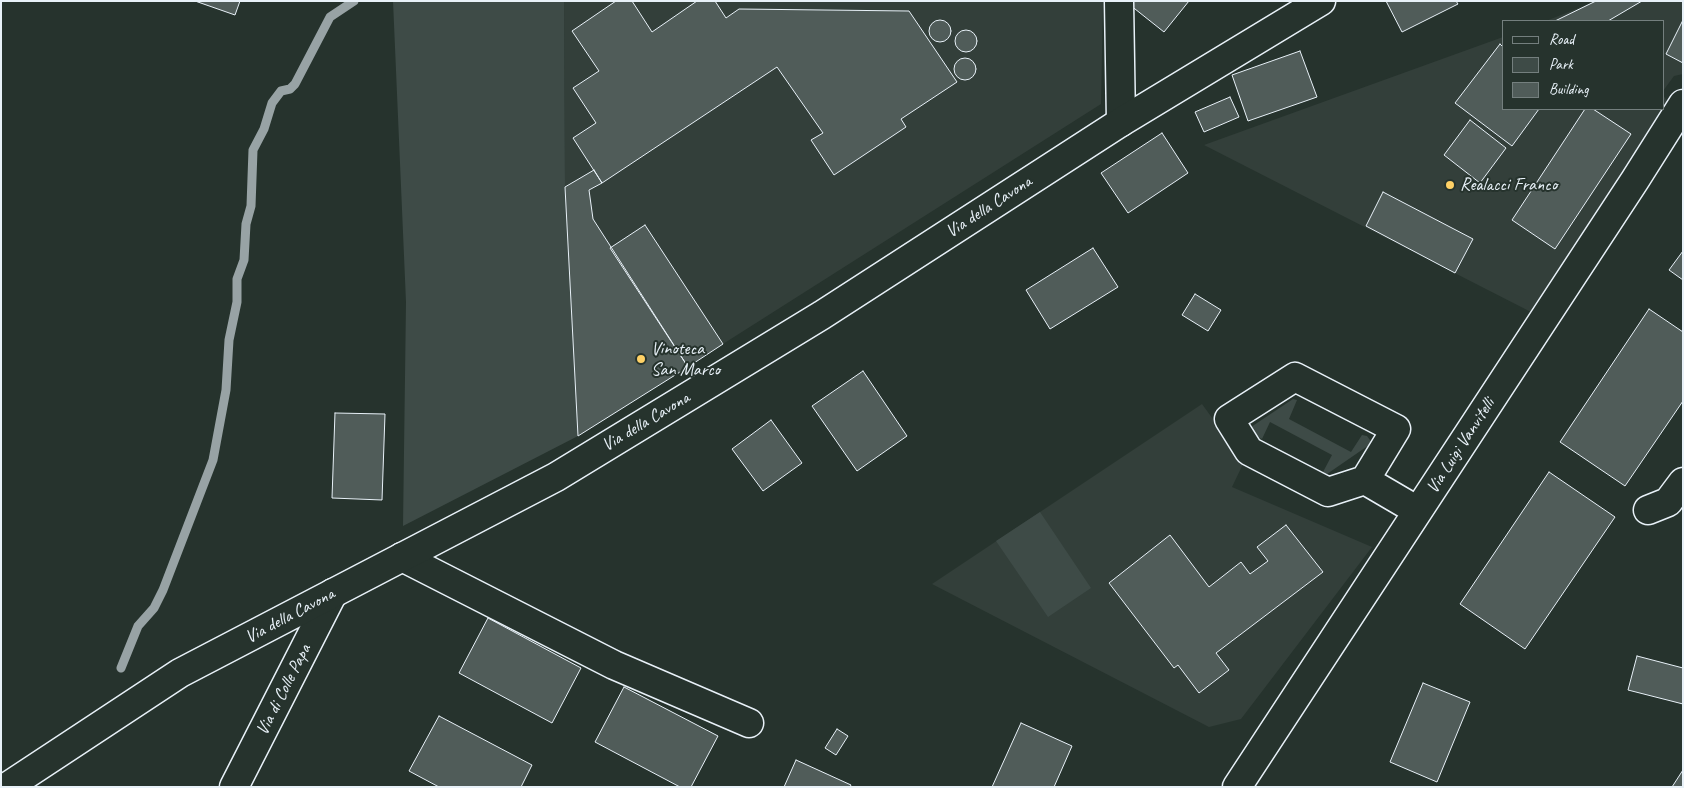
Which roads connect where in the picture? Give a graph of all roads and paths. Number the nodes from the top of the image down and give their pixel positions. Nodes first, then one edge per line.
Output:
1 (1119, 1) edge
2 (1321, 1) edge
3 (1683, 104) edge
4 (1121, 122) junction
5 (1365, 480) junction
6 (1683, 482) edge
7 (1648, 510) dead end
8 (1418, 511) junction
9 (402, 557) junction
10 (334, 593) junction
11 (749, 723) dead end
12 (7, 787) edge
13 (234, 787) edge
14 (1237, 787) edge

1 - 4 main road
2 - 4 main road, Via della Cavona
3 - 8 main road, Via Luigi Vanvitelli
4 - 9 main road, Via della Cavona
5 - 5 main road
5 - 8 main road
6 - 7 main road
8 - 14 main road, Via Luigi Vanvitelli
9 - 10 main road, Via della Cavona
9 - 11 main road
10 - 12 main road, Via della Cavona
10 - 13 main road, Via di Colle Papa

